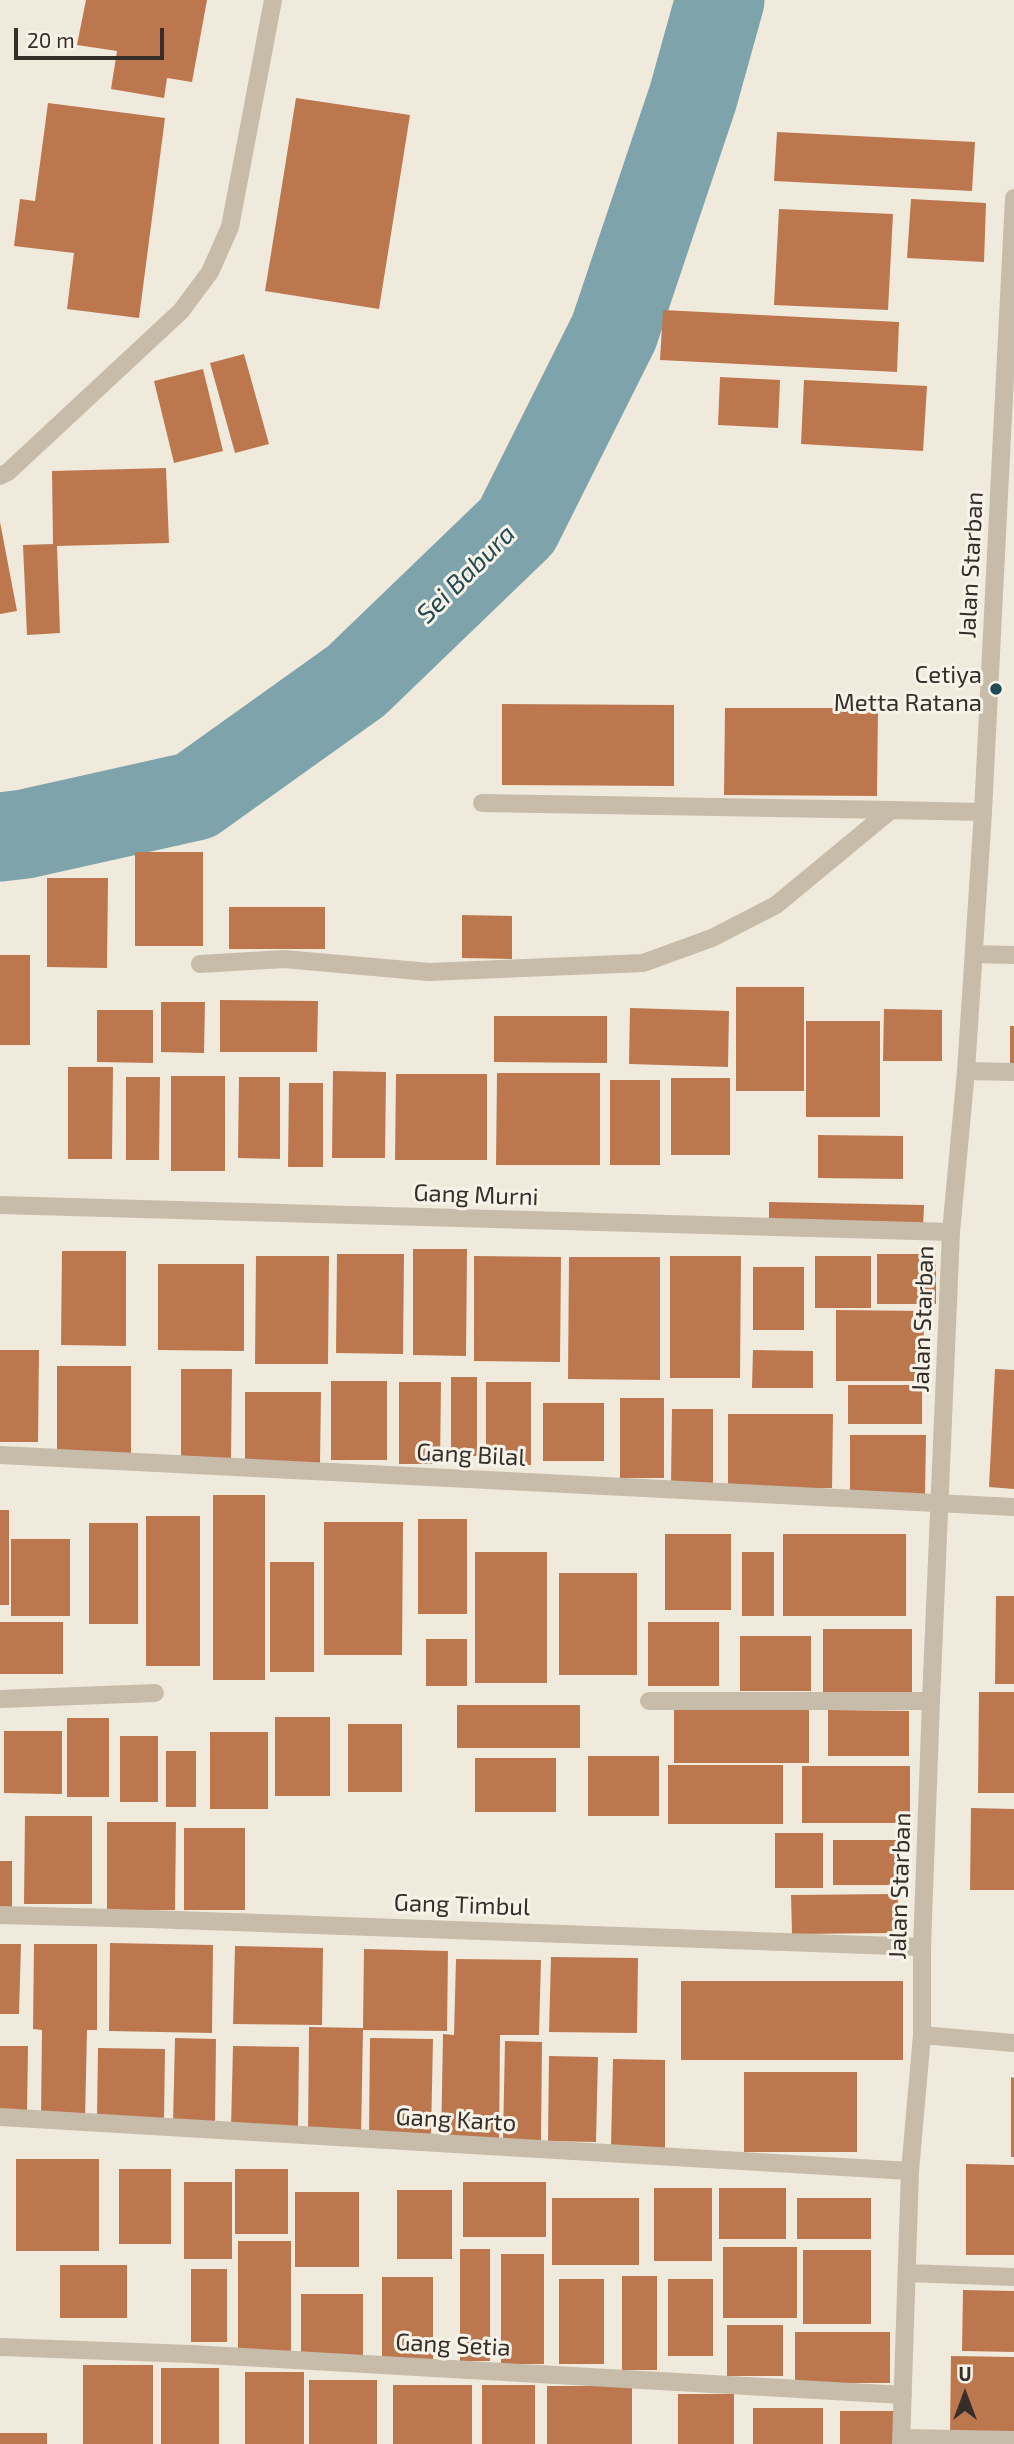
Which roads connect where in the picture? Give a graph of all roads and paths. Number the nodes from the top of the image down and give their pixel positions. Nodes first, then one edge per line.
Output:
1 (273, 0) edge
2 (1014, 198) edge
3 (1009, 390) edge
4 (0, 477) edge
5 (482, 803) dead end
6 (891, 810) junction
7 (983, 812) junction
8 (974, 954) junction
9 (1014, 956) edge
10 (201, 964) dead end
11 (967, 1071) junction
12 (1014, 1072) edge
13 (0, 1205) edge
14 (951, 1232) junction
15 (0, 1455) edge
16 (940, 1503) junction
17 (1014, 1507) edge
18 (155, 1693) dead end
19 (0, 1699) edge
20 (649, 1701) dead end
21 (931, 1701) junction
22 (0, 1915) edge
23 (922, 1947) junction
24 (922, 2035) junction
25 (1014, 2043) edge
26 (0, 2117) edge
27 (910, 2171) junction
28 (908, 2273) junction
29 (1014, 2277) edge
30 (0, 2347) edge
31 (903, 2395) junction
32 (1014, 2440) edge
33 (901, 2441) edge

1 - 4 street
2 - 3 street, Jalan Starban
3 - 7 street, Jalan Starban
5 - 6 street
6 - 7 street
6 - 10 street
7 - 8 street, Jalan Starban
8 - 9 street
8 - 11 street, Jalan Starban
11 - 12 street
11 - 14 street, Jalan Starban
13 - 14 street, Gang Murni
14 - 16 street, Jalan Starban
15 - 16 street, Gang Bilal
16 - 17 street, Gang Bilal
16 - 21 street, Jalan Starban
18 - 19 street
20 - 21 street
21 - 23 street, Jalan Starban
22 - 23 street, Gang Timbul
23 - 24 street, Jalan Starban
24 - 25 street
24 - 27 street, Jalan Starban
26 - 27 street, Gang Karto
27 - 28 street, Jalan Starban
28 - 29 street
28 - 31 street, Jalan Starban
30 - 31 street, Gang Setia
31 - 33 street, Jalan Starban
32 - 33 street

